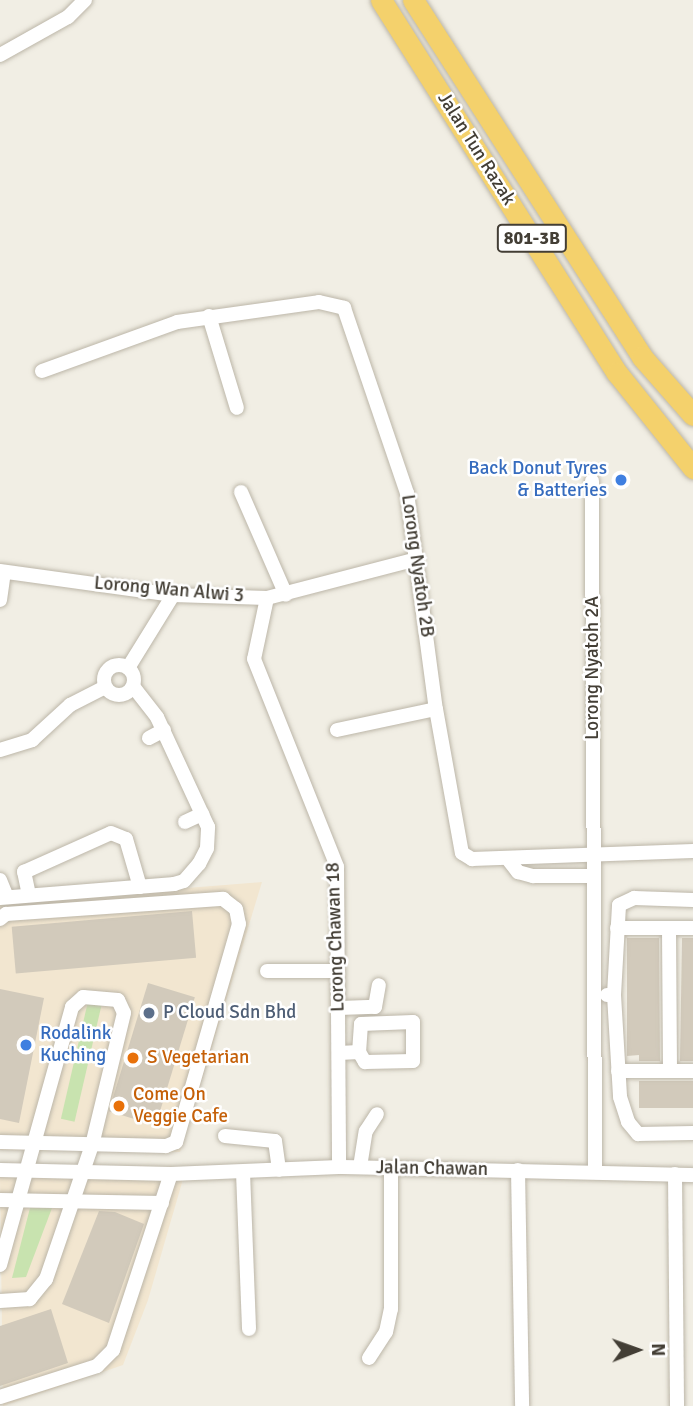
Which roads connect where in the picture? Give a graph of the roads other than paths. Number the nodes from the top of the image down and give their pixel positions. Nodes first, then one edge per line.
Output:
1 (85, 0) edge
2 (382, 0) edge
3 (413, 0) edge
4 (0, 55) edge
5 (209, 316) junction
6 (42, 371) dead end
7 (237, 408) dead end
8 (693, 415) edge
9 (693, 468) edge
10 (592, 481) dead end
11 (241, 492) dead end
12 (417, 559) junction
13 (2, 571) edge
14 (173, 595) junction
15 (286, 595) junction
16 (267, 598) junction
17 (0, 600) edge
18 (128, 668) junction
19 (133, 686) junction
20 (105, 687) junction
21 (436, 709) junction
22 (163, 730) junction
23 (337, 730) dead end
24 (149, 738) dead end
25 (2, 751) edge
26 (202, 814) junction
27 (185, 822) dead end
28 (693, 851) edge
29 (594, 855) junction
30 (508, 858) junction
31 (594, 876) junction
32 (0, 880) edge
33 (140, 887) junction
34 (29, 895) junction
35 (4, 897) edge
36 (693, 900) edge
37 (0, 919) edge
38 (617, 928) junction
39 (669, 928) junction
40 (693, 928) edge
41 (267, 971) dead end
42 (338, 971) junction
43 (379, 985) dead end
44 (614, 995) junction
45 (596, 996) junction
46 (339, 1008) junction
47 (359, 1052) junction
48 (339, 1053) junction
49 (670, 1069) junction
50 (618, 1071) junction
51 (693, 1071) edge
52 (377, 1114) dead end
53 (693, 1133) edge
54 (225, 1136) dead end
55 (0, 1142) edge
56 (36, 1144) junction
57 (92, 1145) junction
58 (339, 1167) junction
59 (360, 1167) junction
60 (391, 1168) junction
61 (0, 1170) edge
62 (279, 1170) junction
63 (519, 1170) junction
64 (595, 1170) junction
65 (28, 1171) junction
66 (84, 1172) junction
67 (243, 1172) junction
68 (171, 1174) junction
69 (674, 1174) junction
70 (693, 1175) edge
71 (0, 1200) edge
72 (19, 1200) junction
73 (75, 1201) junction
74 (162, 1203) junction
75 (0, 1265) edge
76 (0, 1301) edge
77 (249, 1329) dead end
78 (369, 1358) dead end
79 (0, 1397) edge
80 (522, 1406) edge
81 (677, 1406) edge

1 - 4 street
2 - 9 highway, Jalan Tun Razak / 801-3B
3 - 8 highway, Jalan Tun Razak
5 - 6 street
5 - 7 street
5 - 12 street, Lorong Nyatoh 2B
10 - 29 street, Lorong Nyatoh 2A
11 - 15 street
12 - 15 street, Lorong Wan Alwi 3
12 - 21 street, Lorong Nyatoh 2B
13 - 14 street, Lorong Wan Alwi 3
13 - 17 street
14 - 16 street, Lorong Wan Alwi 3
14 - 18 street
15 - 16 street, Lorong Wan Alwi 3
16 - 42 street, Lorong Chawan 18
18 - 19 street
18 - 20 street
19 - 20 street
19 - 22 street
20 - 25 street
21 - 23 street
21 - 30 street, Lorong Nyatoh 2B
22 - 24 street
22 - 26 street
26 - 27 street
26 - 33 street
28 - 29 street
29 - 30 street
29 - 31 street, Lorong Nyatoh 2A
30 - 31 street
31 - 45 street, Lorong Nyatoh 2A
32 - 35 street
33 - 34 street
33 - 34 street
34 - 35 street
36 - 38 street
37 - 57 street
38 - 39 street
38 - 44 street
39 - 40 street
39 - 49 street
41 - 42 street
42 - 46 street, Lorong Chawan 18
43 - 46 street
44 - 45 street
44 - 50 street
45 - 64 street, Lorong Nyatoh 2A
46 - 48 street, Lorong Chawan 18
47 - 47 street
47 - 48 street
48 - 58 street, Lorong Chawan 18
49 - 50 street
49 - 51 street
50 - 53 street
52 - 59 street
54 - 62 street
55 - 56 street
56 - 57 street
56 - 57 street
56 - 65 street
57 - 66 street
58 - 59 street, Jalan Chawan
58 - 62 street, Jalan Chawan
59 - 60 street, Jalan Chawan
60 - 63 street, Jalan Chawan
60 - 78 street
61 - 65 street, Jalan Chawan
62 - 67 street, Jalan Chawan
63 - 64 street, Jalan Chawan
63 - 80 street
64 - 69 street, Jalan Chawan
65 - 66 street, Jalan Chawan
65 - 72 street
66 - 68 street, Jalan Chawan
66 - 73 street
67 - 68 street, Jalan Chawan
67 - 77 street
68 - 74 street
69 - 70 street, Jalan Chawan
69 - 81 street
71 - 72 street
72 - 73 street
72 - 75 street
73 - 74 street
73 - 76 street
74 - 79 street

